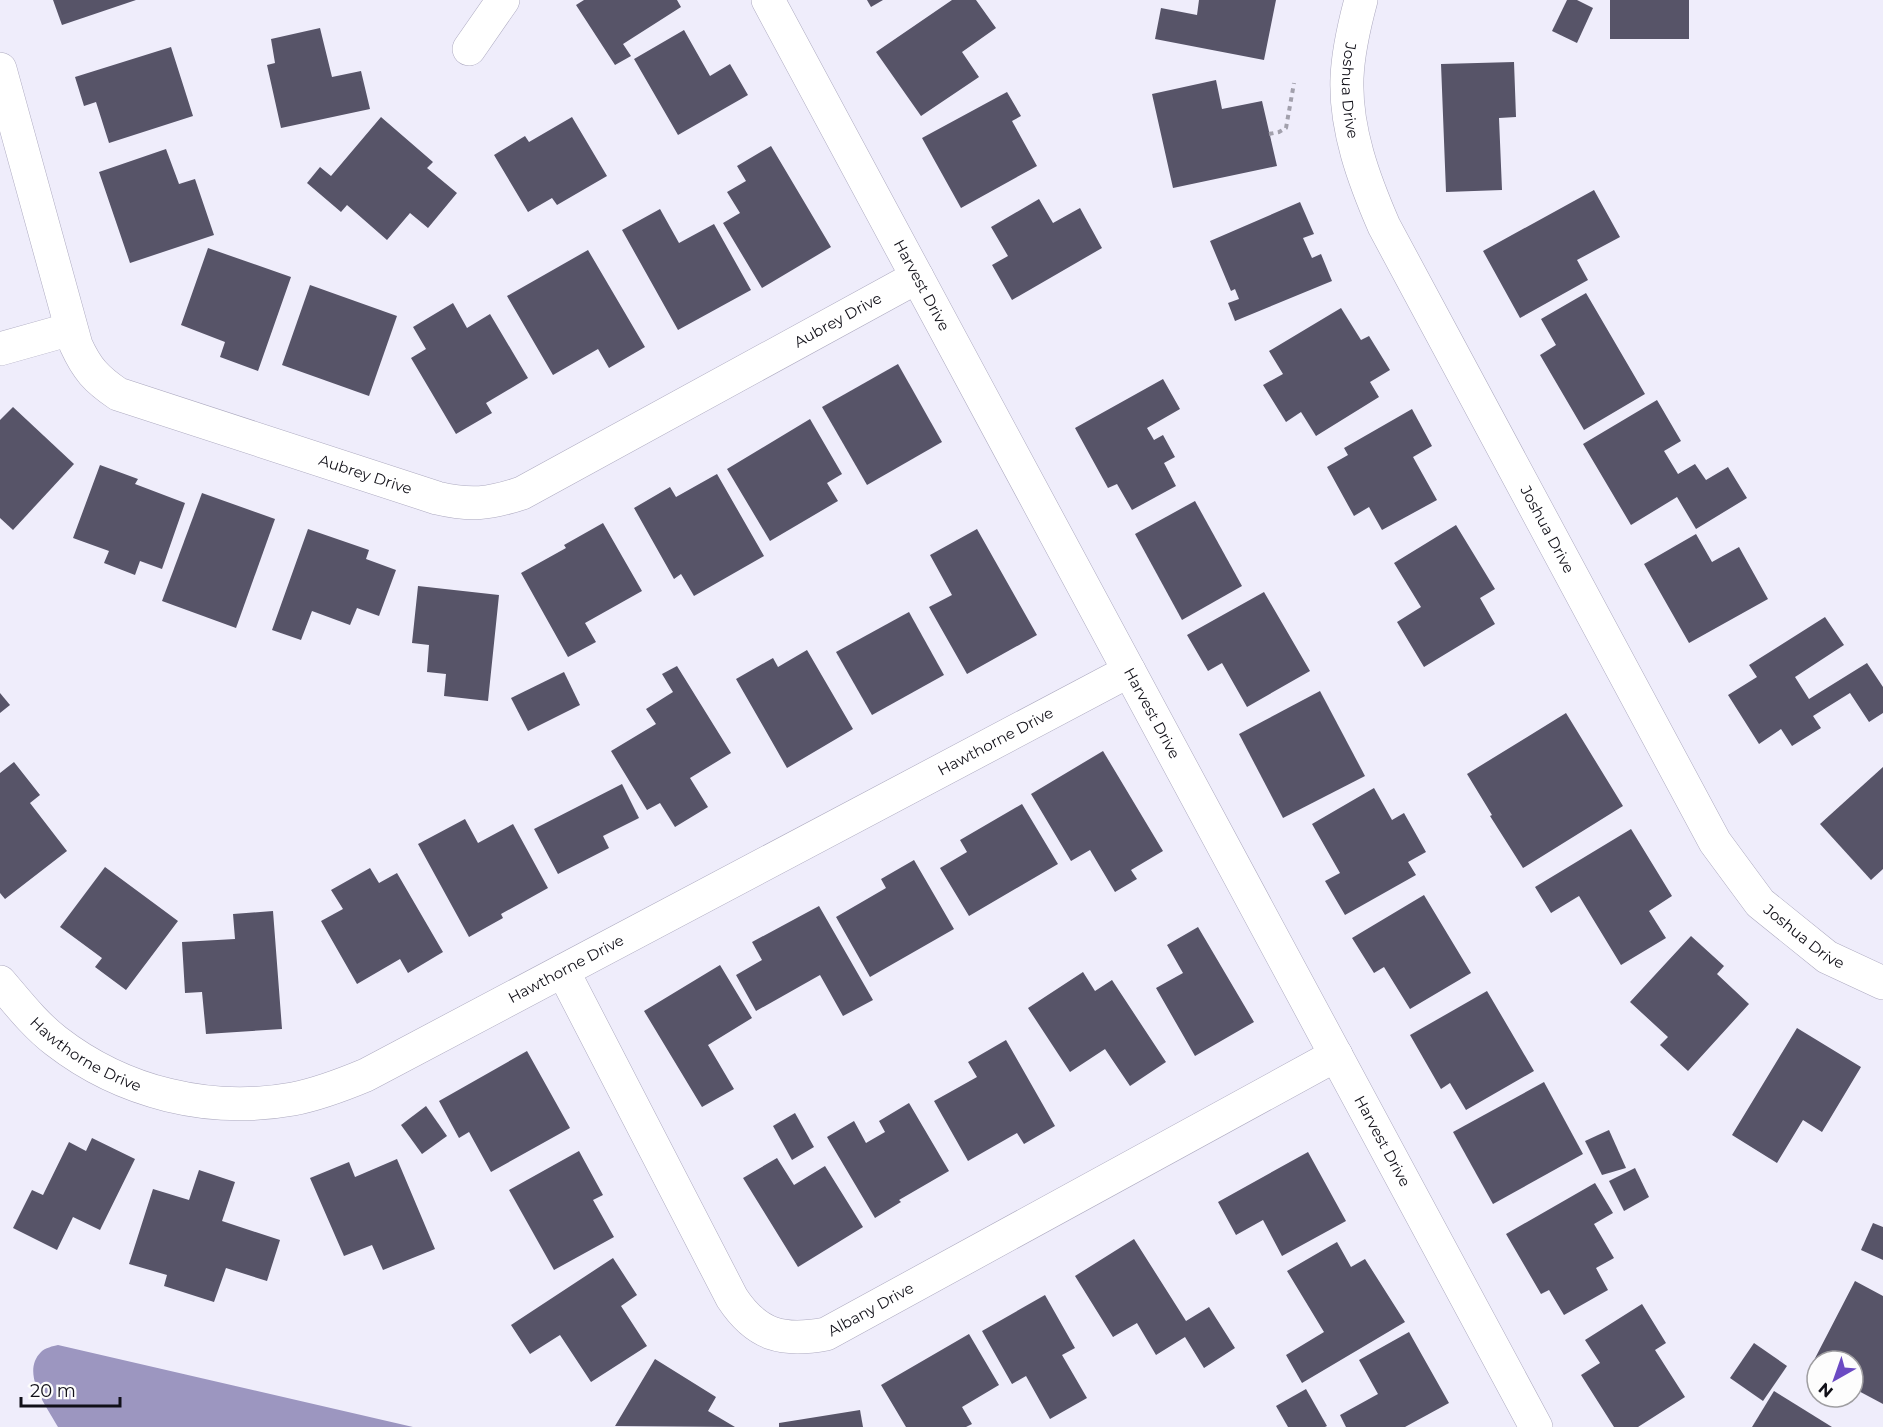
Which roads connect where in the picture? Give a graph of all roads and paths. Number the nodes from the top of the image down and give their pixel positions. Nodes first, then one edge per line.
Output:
1 (502, 0) edge
2 (768, 0) edge
3 (1361, 0) edge
4 (469, 49) dead end
5 (0, 69) edge
6 (1294, 83) dead end
7 (1269, 134) dead end
8 (917, 277) junction
9 (71, 329) junction
10 (0, 350) edge
11 (1129, 671) junction
12 (563, 971) junction
13 (0, 982) edge
14 (1883, 983) edge
15 (1336, 1055) junction
16 (1536, 1427) edge

1 - 4 street
2 - 8 street, Harvest Drive
3 - 14 street, Joshua Drive
5 - 9 street, Aubrey Drive
6 - 7 path
8 - 9 street, Aubrey Drive
8 - 11 street, Harvest Drive
9 - 10 street
11 - 12 street, Hawthorne Drive
11 - 15 street, Harvest Drive
12 - 13 street, Hawthorne Drive
12 - 15 street, Albany Drive
15 - 16 street, Harvest Drive

